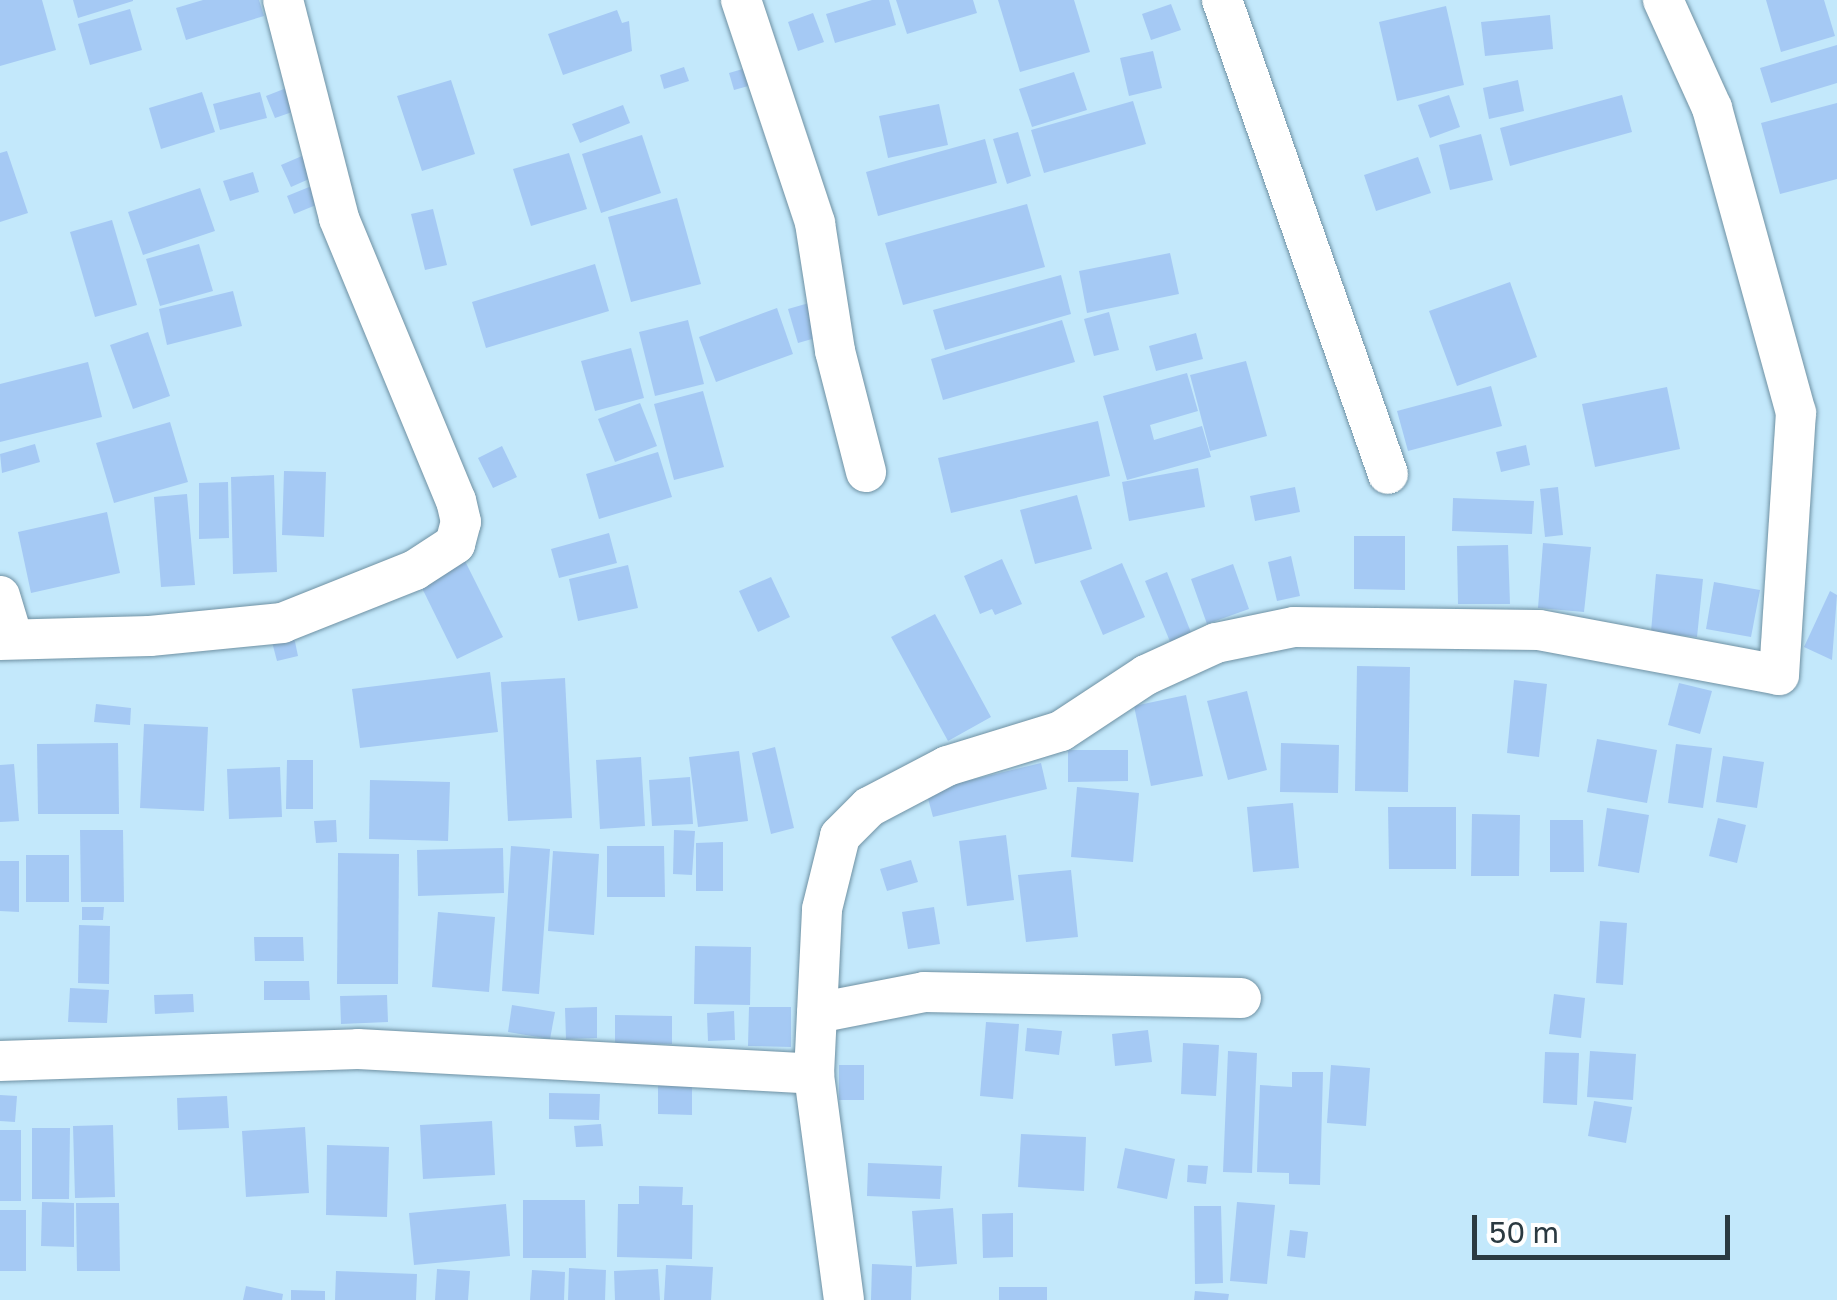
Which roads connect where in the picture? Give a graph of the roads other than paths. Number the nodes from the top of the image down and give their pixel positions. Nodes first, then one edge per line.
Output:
1 (282, 0) edge
2 (741, 0) edge
3 (1222, 0) edge
4 (1663, 0) edge
5 (866, 472) dead end
6 (1388, 474) dead end
7 (0, 596) edge
8 (6, 640) edge
9 (1242, 998) dead end
10 (817, 1013) junction
11 (0, 1061) edge
12 (814, 1074) junction
13 (844, 1300) edge

1 - 8 street
2 - 5 street
3 - 6 street
4 - 10 street
7 - 8 street
9 - 10 street
10 - 12 street
11 - 12 street
12 - 13 street

